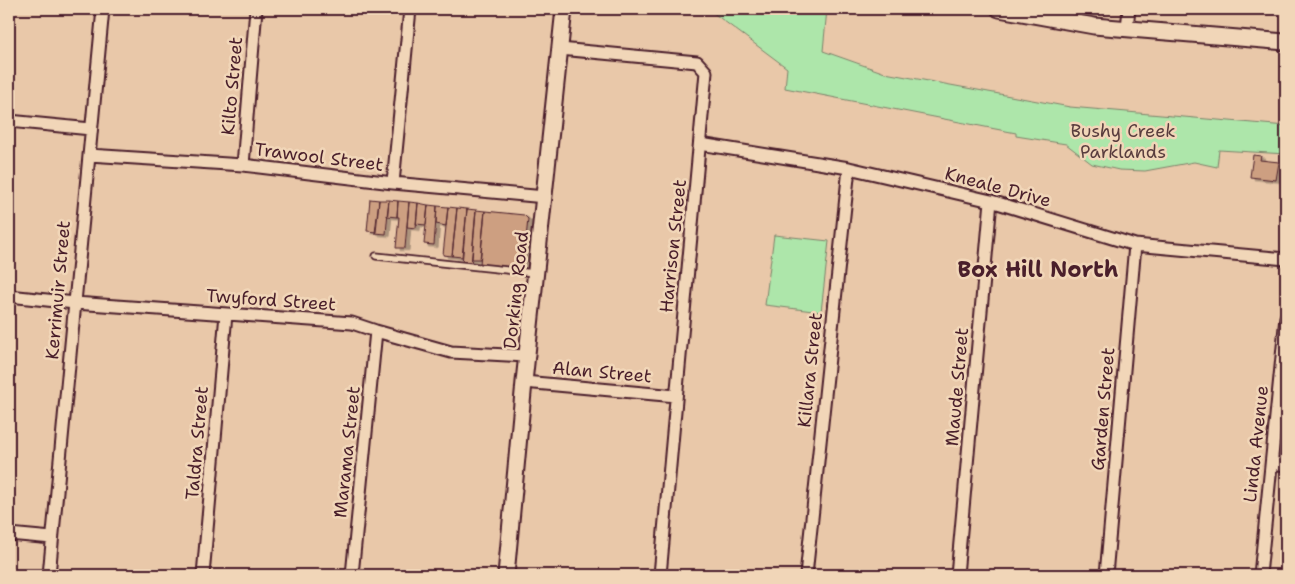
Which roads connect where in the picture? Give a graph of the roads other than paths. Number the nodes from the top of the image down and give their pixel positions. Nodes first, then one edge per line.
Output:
1 (102, 9) edge
2 (256, 9) edge
3 (410, 9) edge
4 (564, 9) edge
5 (999, 9) edge
6 (1129, 9) edge
7 (1127, 28) junction
8 (1286, 42) edge
9 (560, 49) junction
10 (9, 120) edge
11 (91, 129) junction
12 (700, 144) junction
13 (89, 155) junction
14 (243, 165) junction
15 (849, 168) junction
16 (393, 184) junction
17 (545, 197) junction
18 (991, 201) junction
19 (1135, 245) junction
20 (376, 256) dead end
21 (1286, 259) edge
22 (536, 273) junction
23 (9, 296) edge
24 (74, 303) junction
25 (226, 314) junction
26 (1286, 317) edge
27 (376, 332) junction
28 (527, 356) junction
29 (524, 382) junction
30 (676, 396) junction
31 (1272, 464) junction
32 (1286, 465) edge
33 (9, 534) edge
34 (52, 538) junction
35 (50, 575) edge
36 (203, 575) edge
37 (352, 575) edge
38 (506, 575) edge
39 (660, 575) edge
40 (806, 575) edge
41 (957, 575) edge
42 (1106, 575) edge
43 (1260, 575) edge

1 - 11 street, Kerrimuir Street
2 - 14 street, Kilto Street
3 - 16 street
4 - 9 street, Dorking Road
5 - 7 street
6 - 7 street
7 - 8 street
9 - 12 street, Harrison Street
9 - 17 street, Dorking Road
10 - 11 street
11 - 13 street, Kerrimuir Street
12 - 15 street, Kneale Drive
12 - 30 street, Harrison Street
13 - 14 street, Trawool Street
13 - 24 street, Kerrimuir Street
14 - 16 street, Trawool Street
15 - 18 street, Kneale Drive
15 - 40 street, Killara Street
16 - 17 street, Trawool Street
17 - 22 street, Dorking Road
18 - 19 street, Kneale Drive
18 - 41 street, Maude Street
19 - 21 street, Kneale Drive
19 - 42 street, Garden Street
20 - 22 lane
22 - 28 street, Dorking Road
23 - 24 street, Twyford Street
24 - 25 street, Twyford Street
24 - 34 street, Kerrimuir Street
25 - 27 street, Twyford Street
25 - 36 street, Taldra Street
26 - 31 street, Linda Avenue
27 - 28 street, Twyford Street
27 - 37 street, Marama Street
28 - 29 street, Dorking Road
29 - 30 street, Alan Street
29 - 38 street, Dorking Road
30 - 39 street, Harrison Street
31 - 32 street
31 - 43 street, Linda Avenue
33 - 34 street
34 - 35 street, Kerrimuir Street

